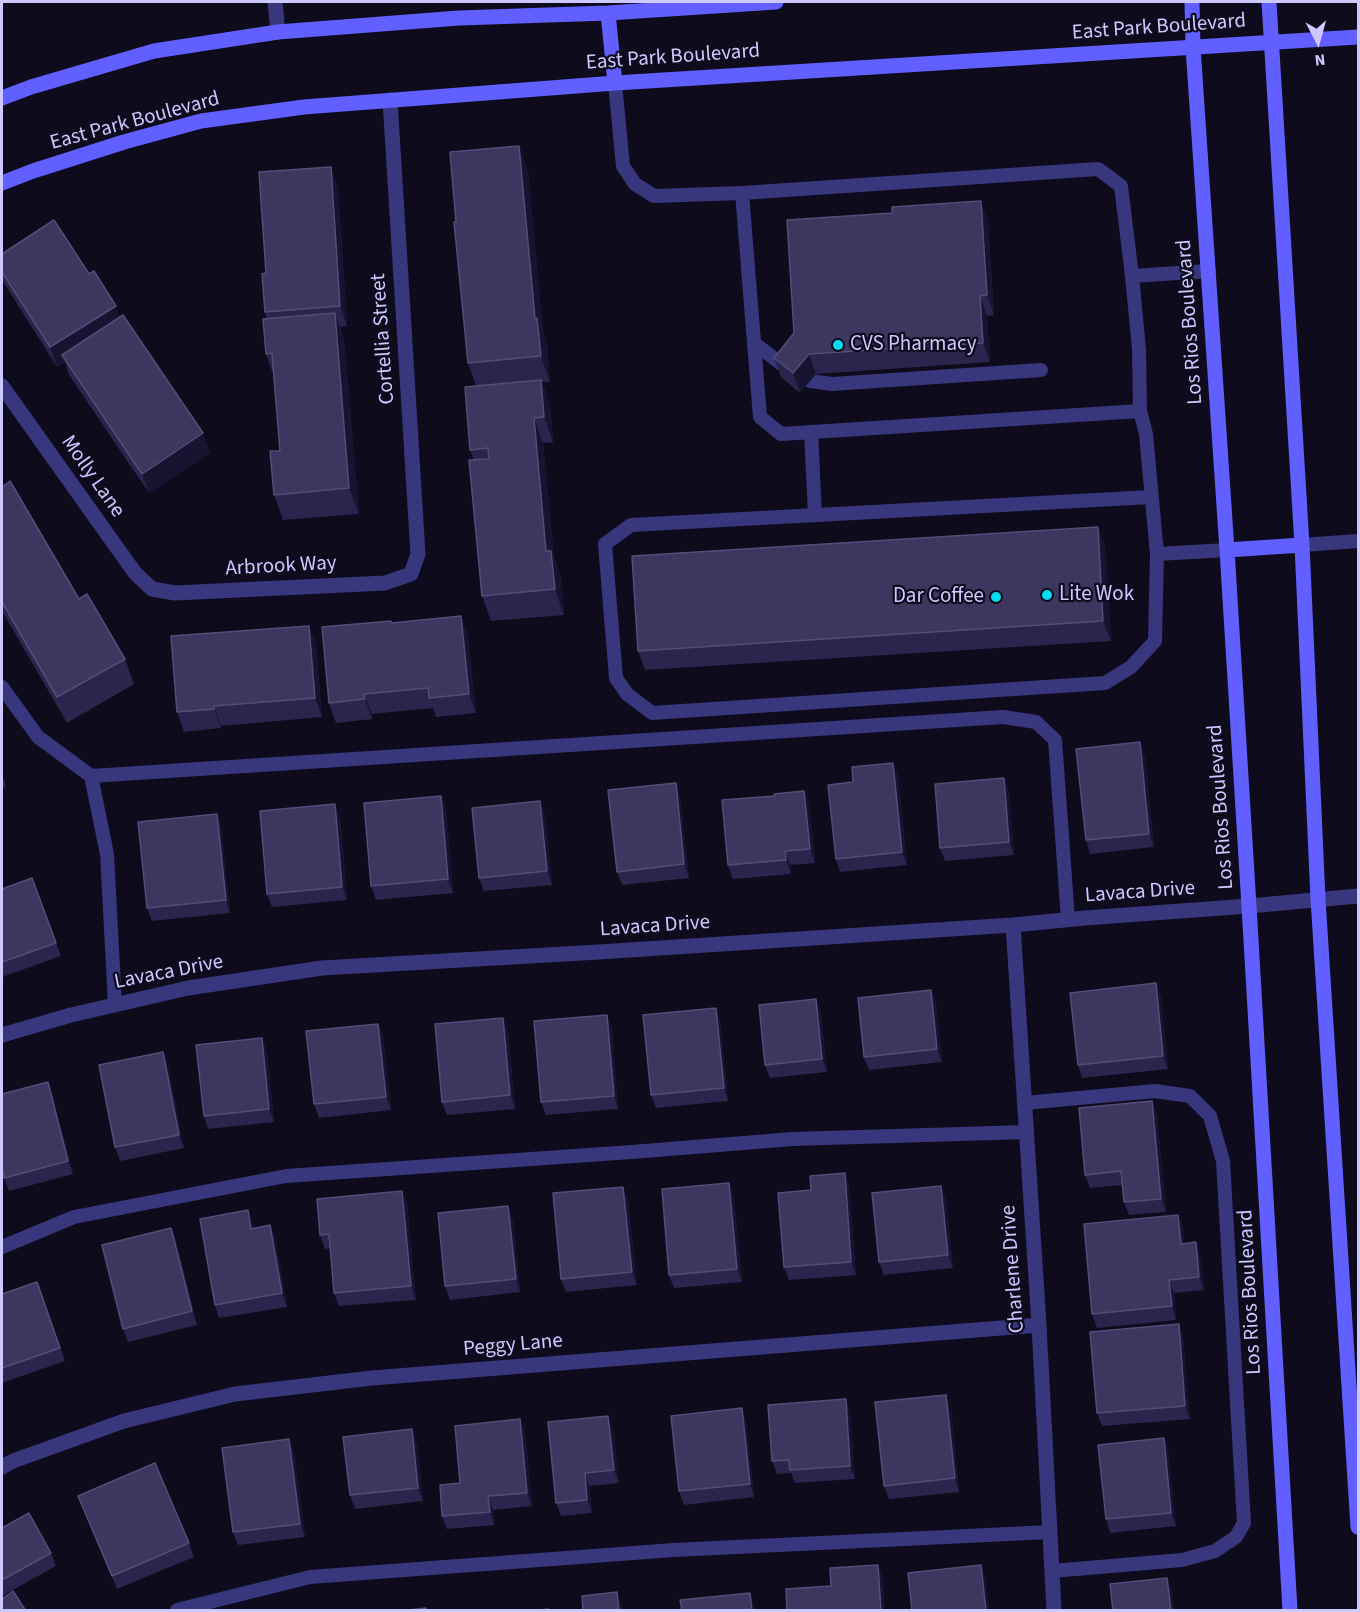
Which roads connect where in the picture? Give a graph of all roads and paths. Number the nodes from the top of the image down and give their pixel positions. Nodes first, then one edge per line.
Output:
1 (275, 2) edge
2 (776, 2) edge
3 (1192, 2) edge
4 (1269, 2) edge
5 (608, 7) edge
6 (278, 32) junction
7 (1359, 37) edge
8 (1272, 42) junction
9 (1193, 47) junction
10 (615, 83) junction
11 (2, 98) edge
12 (390, 100) junction
13 (2, 183) edge
14 (742, 193) junction
15 (1209, 271) junction
16 (1132, 276) junction
17 (754, 343) junction
18 (788, 369) edge
19 (1041, 370) dead end
20 (810, 381) dead end
21 (2, 386) edge
22 (1140, 411) junction
23 (811, 432) junction
24 (1151, 496) junction
25 (815, 515) junction
26 (1359, 541) edge
27 (1302, 545) junction
28 (1227, 550) junction
29 (1157, 554) junction
30 (411, 574) joint
31 (152, 589) joint
32 (2, 687) edge
33 (91, 776) junction
34 (1359, 896) edge
35 (1318, 899) junction
36 (1249, 906) junction
37 (1068, 920) junction
38 (1013, 925) junction
39 (115, 1005) junction
40 (2, 1035) edge
41 (1025, 1103) junction
42 (1027, 1132) junction
43 (2, 1247) edge
44 (1039, 1325) junction
45 (2, 1467) edge
46 (1359, 1527) edge
47 (1050, 1532) junction
48 (1052, 1571) junction
49 (177, 1611) edge
50 (1054, 1611) edge
51 (1290, 1611) edge

1 - 6 street
2 - 5 main road
3 - 9 main road, Los Rios Boulevard
4 - 8 main road
5 - 6 main road
5 - 10 main road
6 - 11 main road
7 - 8 main road, East Park Boulevard
8 - 9 main road, East Park Boulevard
8 - 27 main road
9 - 10 main road, East Park Boulevard
9 - 15 main road, Los Rios Boulevard
10 - 12 main road, East Park Boulevard
10 - 14 lane
12 - 13 main road, East Park Boulevard
12 - 30 street, Cortellia Street
14 - 16 lane
14 - 17 lane
15 - 16 lane
15 - 28 main road, Los Rios Boulevard
16 - 22 lane
17 - 18 lane
17 - 23 lane
19 - 20 lane
21 - 31 street, Molly Lane
22 - 23 lane
22 - 24 lane
23 - 25 lane
24 - 25 lane
24 - 29 lane
25 - 29 lane
26 - 27 lane
27 - 28 main road
27 - 35 main road
28 - 29 lane
28 - 36 main road, Los Rios Boulevard
30 - 31 street, Arbrook Way
32 - 33 lane
33 - 37 lane
33 - 39 lane
34 - 35 street, Lavaca Drive
35 - 36 street, Lavaca Drive
35 - 46 main road
36 - 37 street, Lavaca Drive
36 - 51 main road, Los Rios Boulevard
37 - 38 street, Lavaca Drive
38 - 39 street, Lavaca Drive
38 - 41 street, Charlene Drive
39 - 40 street, Lavaca Drive
41 - 42 street, Charlene Drive
41 - 48 lane
42 - 43 lane
42 - 44 street, Charlene Drive
44 - 45 street, Peggy Lane
44 - 47 street, Charlene Drive
47 - 48 street, Charlene Drive
47 - 49 lane
48 - 50 street, Charlene Drive

